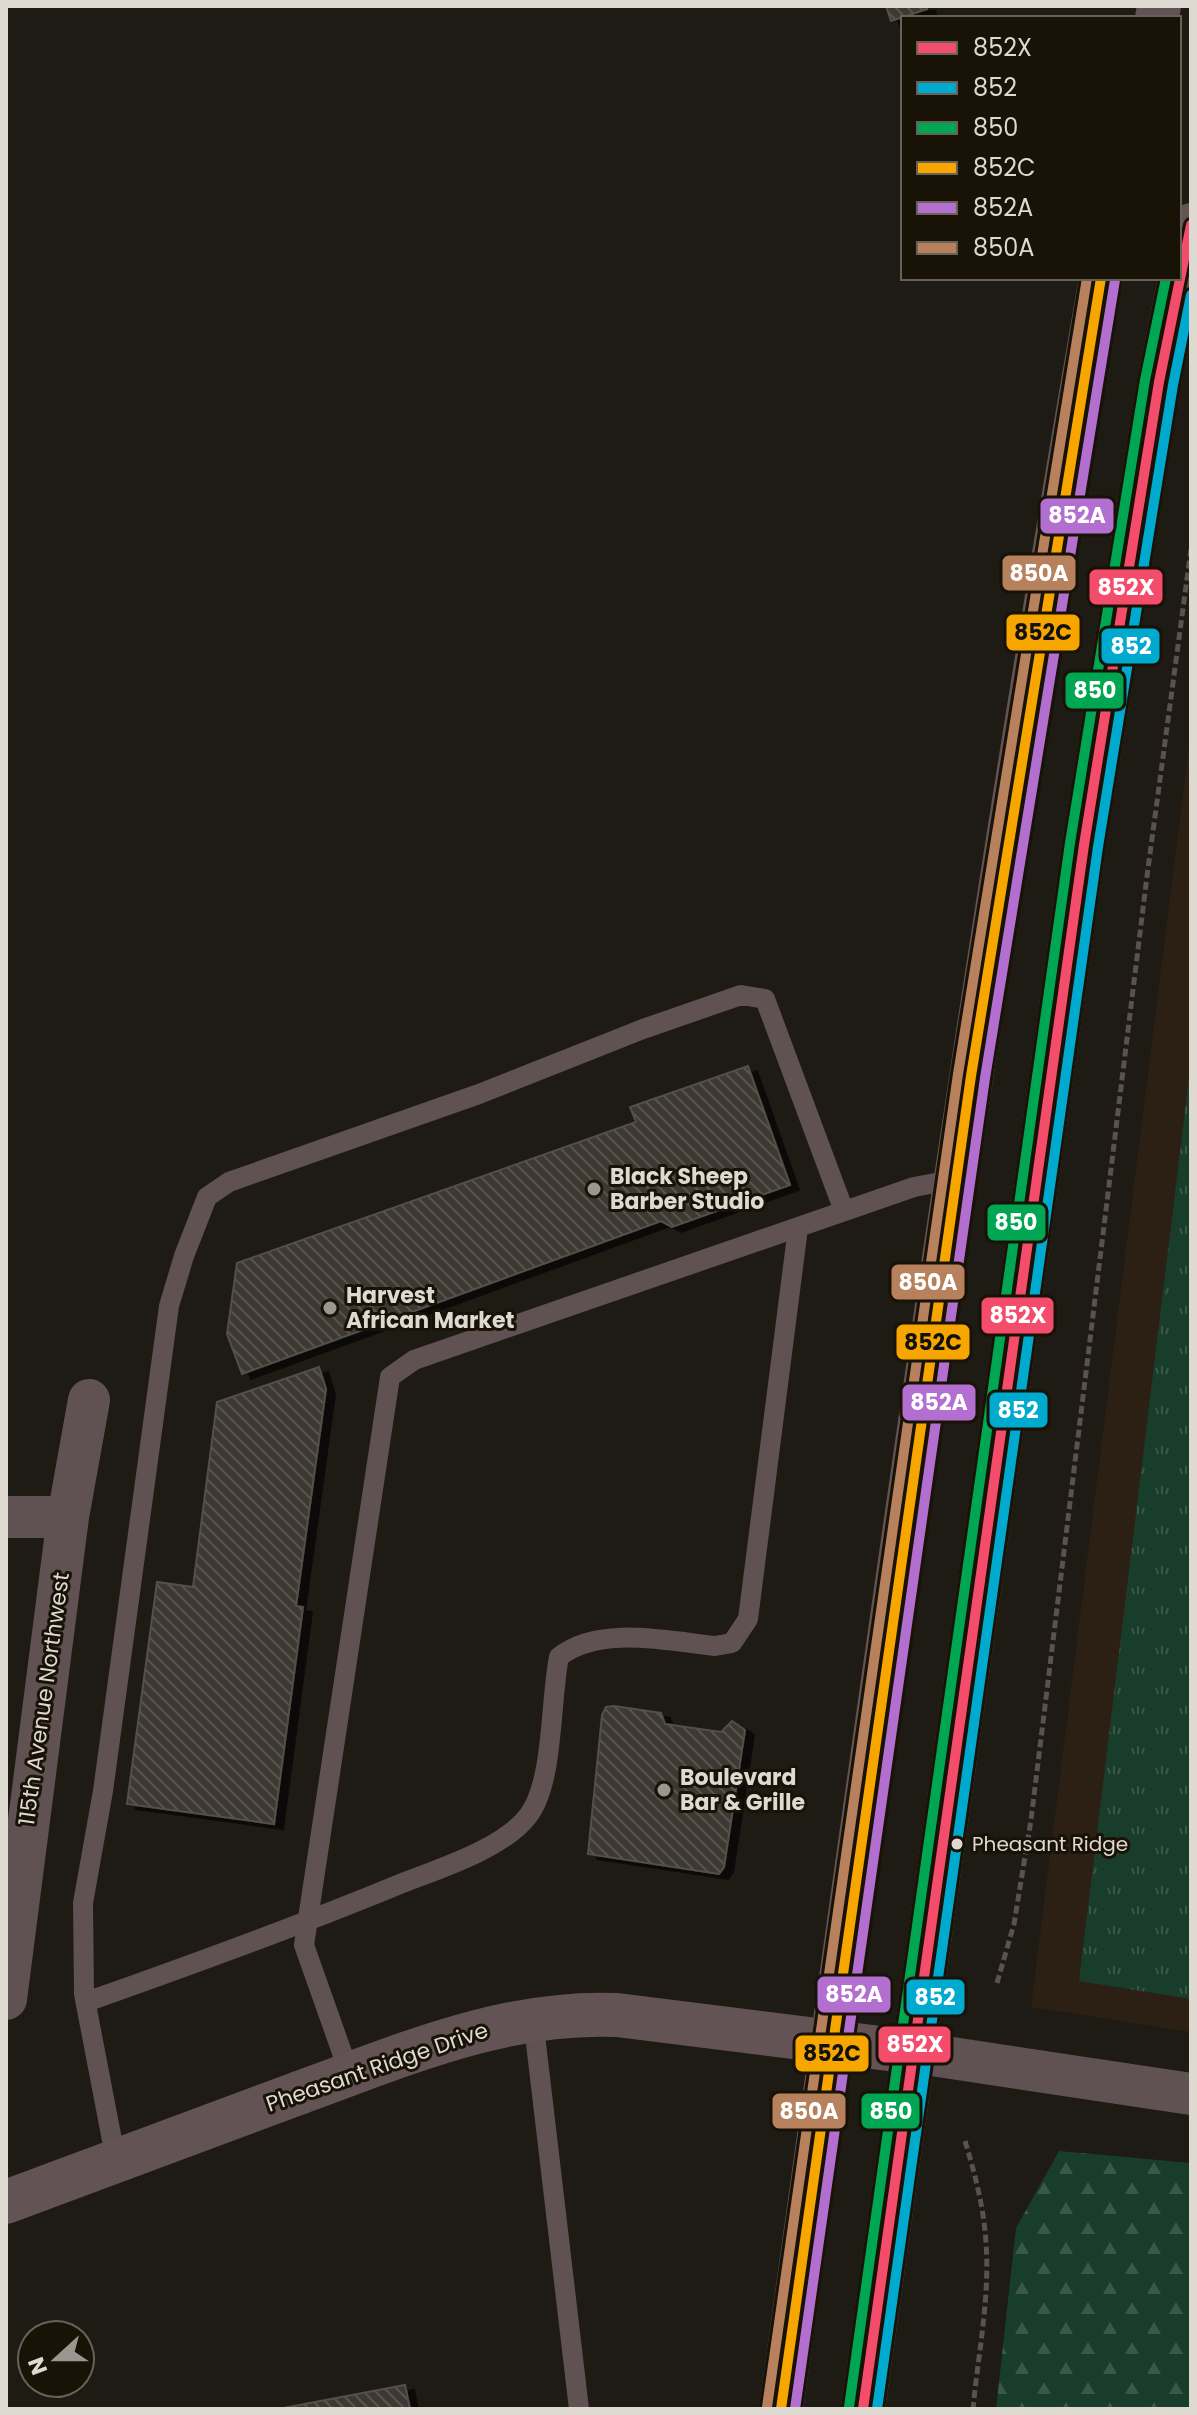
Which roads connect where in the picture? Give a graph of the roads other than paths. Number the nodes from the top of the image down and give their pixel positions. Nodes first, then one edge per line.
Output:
1 (1191, 225) edge
2 (1181, 274) edge
3 (1101, 280) edge
4 (1180, 280) edge
5 (957, 1179) junction
6 (844, 1211) junction
7 (798, 1228) junction
8 (89, 1400) dead end
9 (6, 1517) edge
10 (68, 1517) junction
11 (13, 1876) edge
12 (307, 1924) junction
13 (6, 1999) edge
14 (86, 2002) junction
15 (533, 2018) junction
16 (832, 2042) junction
17 (912, 2052) junction
18 (350, 2075) junction
19 (1191, 2094) edge
20 (116, 2161) junction
21 (6, 2202) edge
22 (579, 2409) edge
23 (781, 2409) edge
24 (863, 2409) edge

1 - 2 main road
3 - 5 main road
4 - 17 main road
5 - 6 lane
5 - 16 main road
6 - 7 lane
6 - 14 lane
7 - 12 lane
7 - 12 lane
8 - 10 street, 115th Avenue Northwest
9 - 10 street
10 - 11 street, 115th Avenue Northwest
11 - 13 street, 115th Avenue Northwest
12 - 14 lane
12 - 18 lane
14 - 20 lane
15 - 16 main road, Pheasant Ridge Drive
15 - 18 main road, Pheasant Ridge Drive
15 - 22 lane
16 - 17 main road, Pheasant Ridge Drive
16 - 23 main road
17 - 19 street, Pheasant Ridge Drive
17 - 24 main road
18 - 20 main road, Pheasant Ridge Drive
20 - 21 main road, Pheasant Ridge Drive

